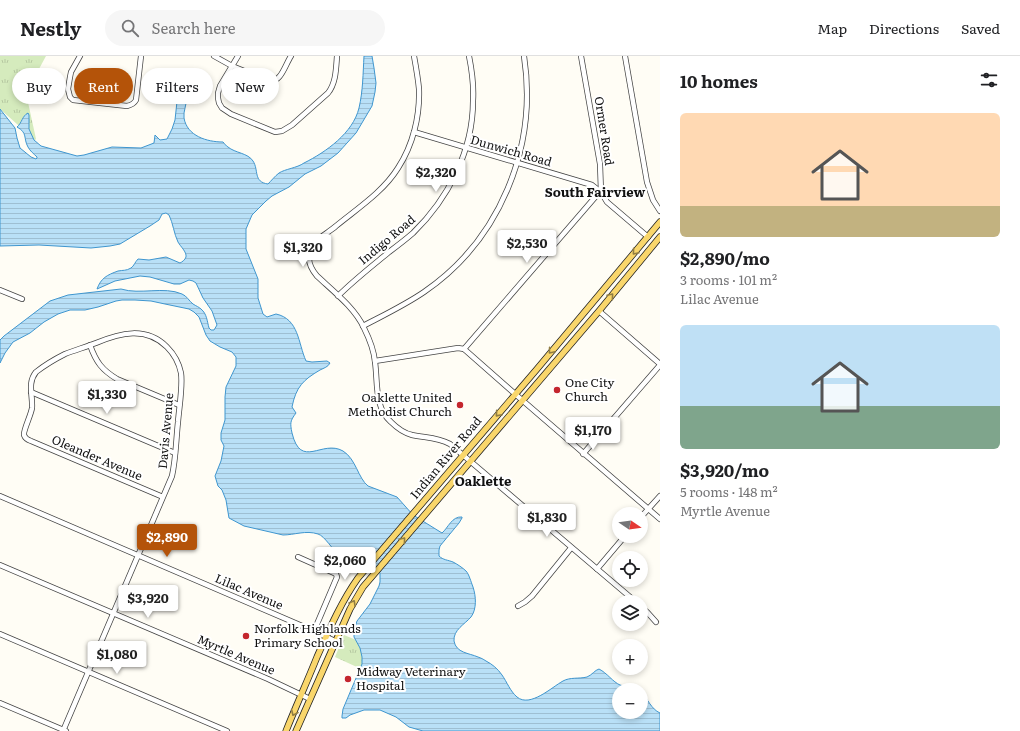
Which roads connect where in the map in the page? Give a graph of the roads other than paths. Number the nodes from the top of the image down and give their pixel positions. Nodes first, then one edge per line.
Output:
1 (80, 56) edge
2 (141, 56) edge
3 (214, 56) edge
4 (238, 56) edge
5 (291, 56) edge
6 (337, 56) edge
7 (414, 56) edge
8 (469, 56) edge
9 (524, 56) edge
10 (581, 56) edge
11 (624, 56) edge
12 (232, 66) junction
13 (414, 132) junction
14 (466, 148) junction
15 (517, 163) junction
16 (601, 192) junction
17 (660, 211) edge
18 (660, 222) edge
19 (648, 237) junction
20 (660, 237) edge
21 (0, 290) edge
22 (338, 296) junction
23 (22, 299) dead end
24 (599, 311) junction
25 (363, 326) junction
26 (90, 345) junction
27 (464, 349) junction
28 (375, 361) junction
29 (660, 364) edge
30 (31, 392) junction
31 (515, 394) junction
32 (522, 400) junction
33 (179, 405) junction
34 (24, 435) joint
35 (175, 453) junction
36 (463, 454) junction
37 (584, 454) junction
38 (471, 460) junction
39 (0, 496) edge
40 (660, 496) edge
41 (163, 497) junction
42 (647, 507) edge
43 (648, 508) joint
44 (660, 519) edge
45 (619, 543) edge
46 (571, 548) junction
47 (138, 555) junction
48 (298, 557) dead end
49 (0, 565) edge
50 (597, 569) junction
51 (628, 595) edge
52 (518, 606) dead end
53 (113, 613) junction
54 (648, 613) edge
55 (656, 622) dead end
56 (314, 630) junction
57 (0, 634) edge
58 (326, 637) junction
59 (335, 641) junction
60 (88, 672) junction
61 (302, 695) junction
62 (310, 699) junction
63 (0, 703) edge
64 (64, 731) edge
65 (227, 731) edge
66 (286, 731) edge
67 (296, 731) edge

1 - 2 street
3 - 12 street
4 - 12 street
5 - 12 street
6 - 12 street
7 - 13 street
8 - 14 street, Indigo Road
9 - 15 street
10 - 16 street, Ormer Road
11 - 17 street
13 - 14 street, Dunwich Road
13 - 22 street
14 - 15 street, Dunwich Road
14 - 22 street, Indigo Road
15 - 16 street, Dunwich Road
15 - 25 street
16 - 19 street
16 - 27 street
18 - 19 main road, Indian River Road
19 -> 31 main road, Indian River Road
24 -> 20 main road, Indian River Road
21 - 23 street
22 - 25 street
24 - 29 street
24 - 32 main road, Indian River Road
25 - 28 street
26 - 30 street, Davis Avenue
26 - 33 street
26 - 33 street, Davis Avenue
27 - 28 street
27 - 31 street
28 - 36 street
29 - 37 street
30 - 34 street, Davis Avenue
30 - 35 street
31 - 32 street
31 -> 36 main road, Indian River Road
32 - 37 street
32 - 38 main road, Indian River Road
33 - 35 street, Davis Avenue
34 - 41 street, Oleander Avenue
35 - 41 street, Davis Avenue
36 - 38 street
36 - 58 main road, Indian River Road
37 - 42 street
38 - 46 street
59 -> 38 main road, Indian River Road
39 - 47 street, Lilac Avenue
40 - 43 street
41 - 47 street, Davis Avenue
43 - 44 street
45 - 50 street
46 - 50 street
46 - 52 street
47 - 53 street, Davis Avenue
47 - 56 street, Lilac Avenue
48 - 56 street
49 - 53 street, Myrtle Avenue
50 - 51 street
53 - 60 street, Davis Avenue
53 - 61 street, Myrtle Avenue
54 - 55 street
56 - 58 street, Lilac Avenue
57 - 60 street
58 - 59 street, Lilac Avenue
58 - 61 main road, Indian River Road
59 - 62 main road, Indian River Road
60 - 64 street, Davis Avenue
60 - 65 street
61 - 62 street, Myrtle Avenue
61 -> 66 main road, Indian River Road
62 - 67 main road, Indian River Road
63 - 64 street

